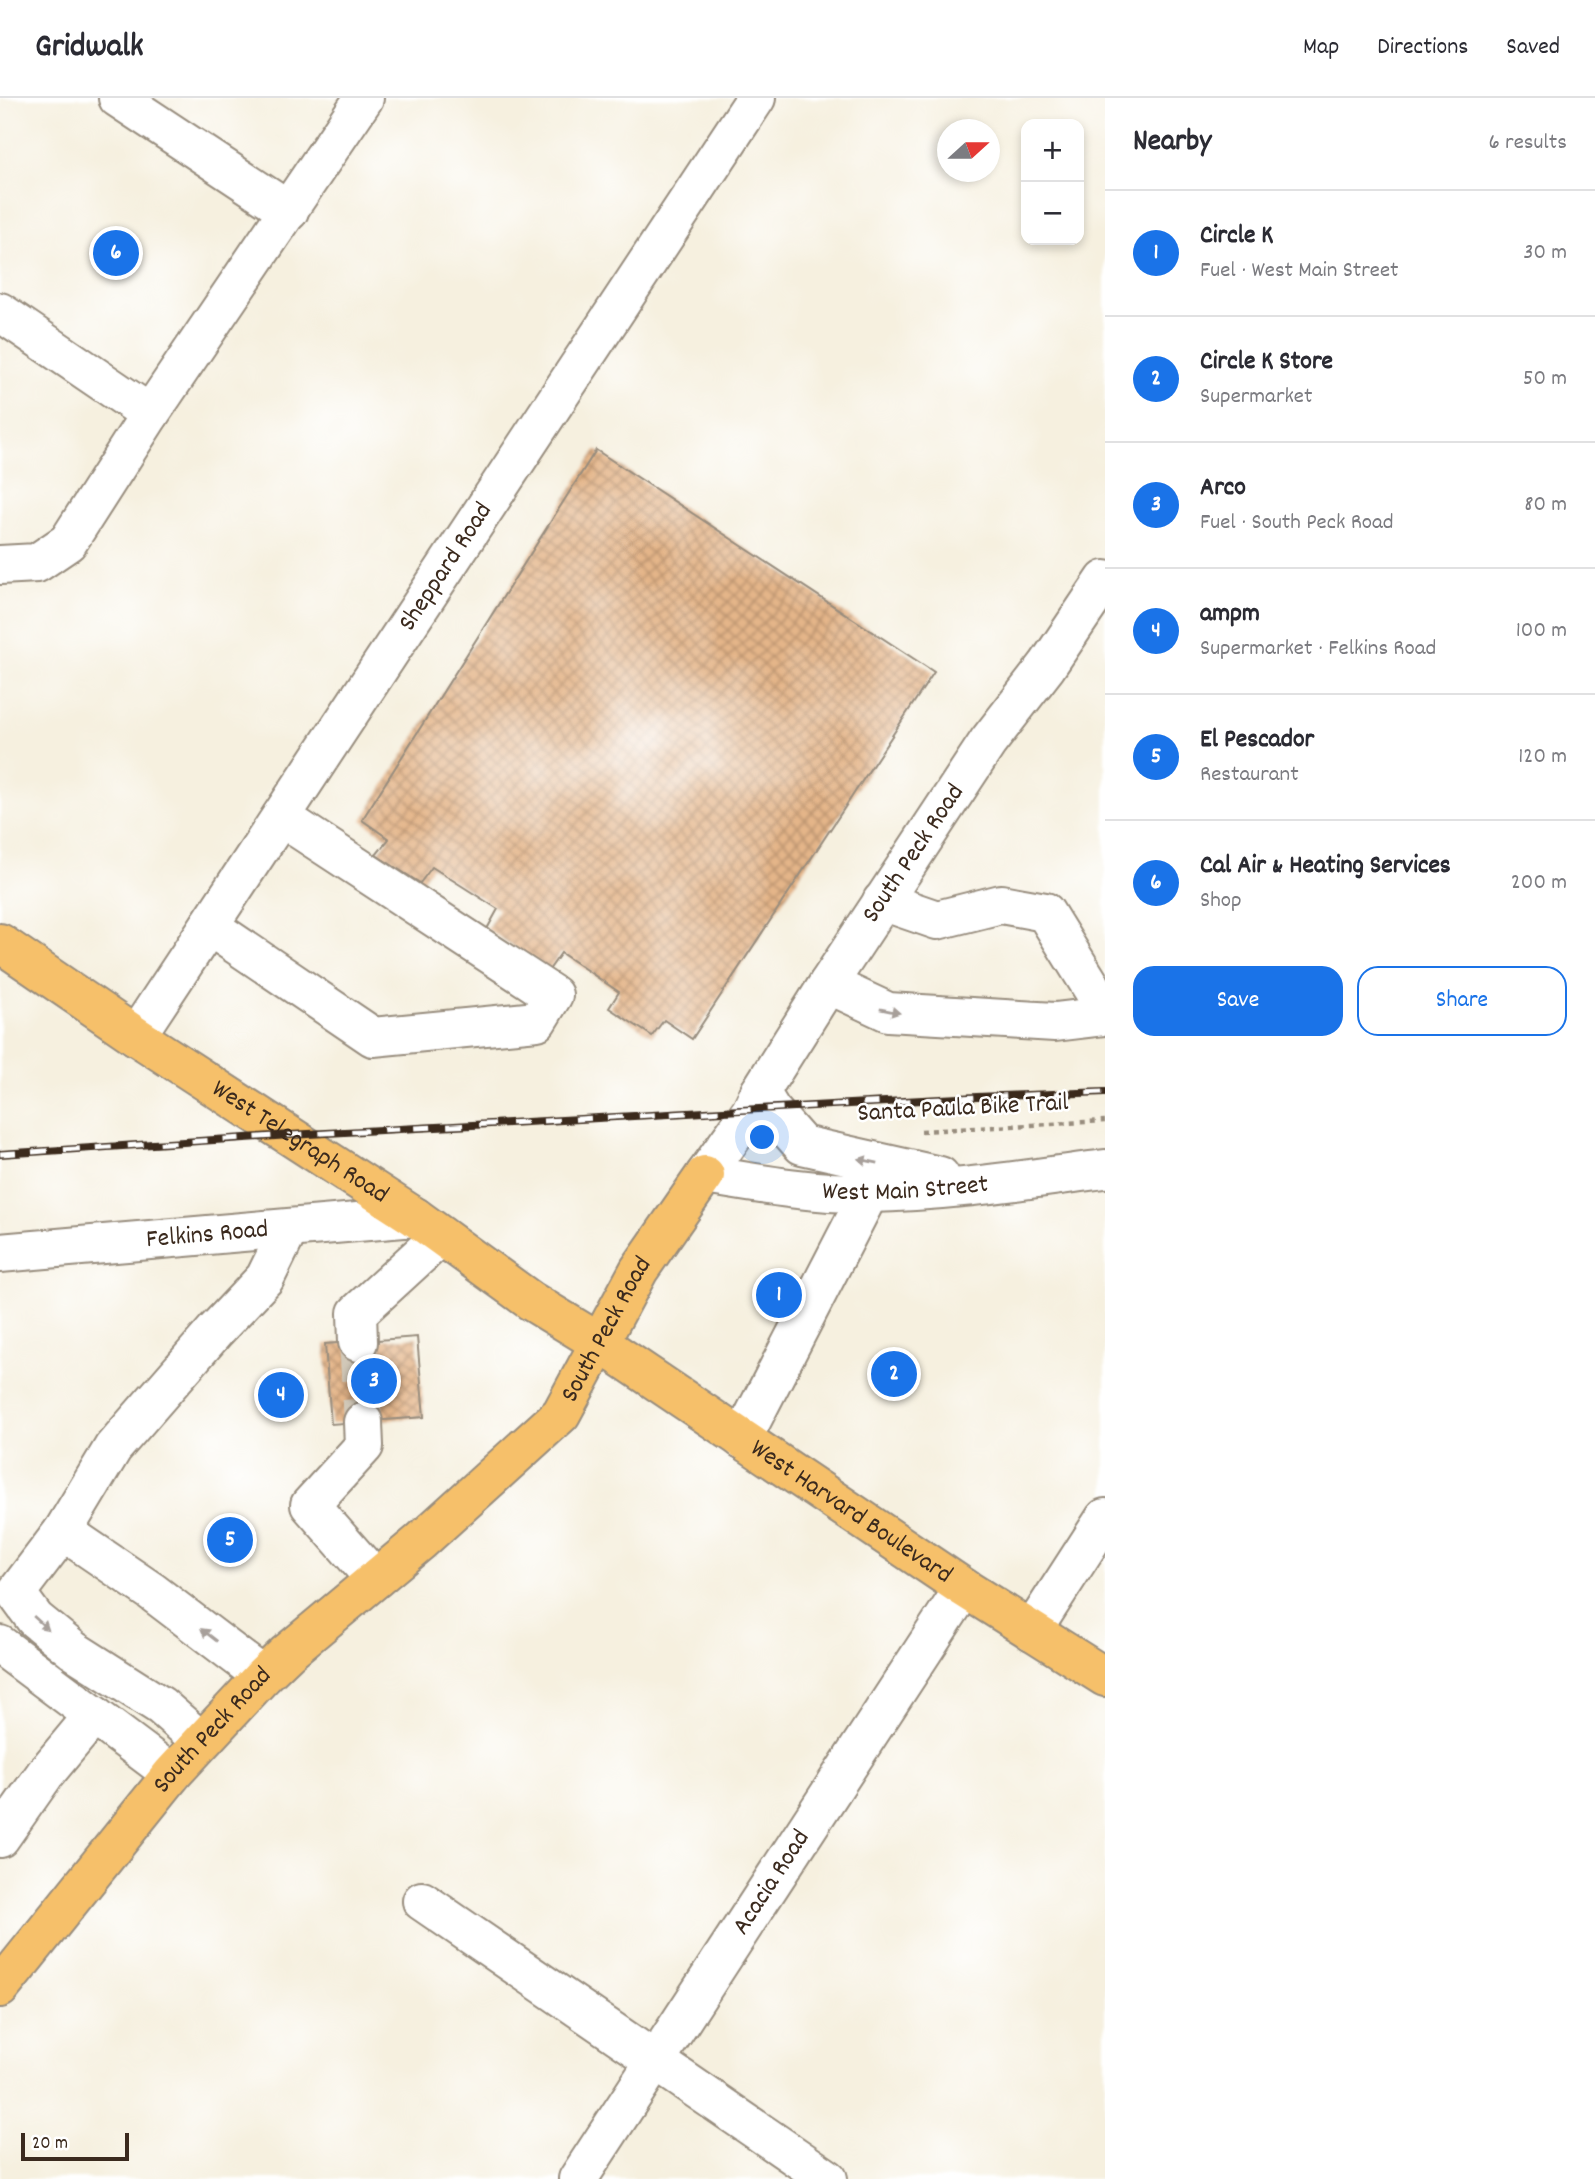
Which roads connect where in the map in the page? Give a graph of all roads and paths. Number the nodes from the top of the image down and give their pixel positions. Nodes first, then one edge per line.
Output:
1 (118, 98) edge
2 (365, 98) edge
3 (756, 98) edge
4 (289, 211) junction
5 (0, 312) edge
6 (150, 414) junction
7 (0, 565) edge
8 (1104, 585) edge
9 (281, 817) junction
10 (882, 901) junction
11 (209, 926) junction
12 (0, 943) edge
13 (828, 984) junction
14 (1105, 1009) edge
15 (1105, 1016) edge
16 (136, 1037) junction
17 (760, 1092) junction
18 (1105, 1121) edge
19 (914, 1131) dead end
20 (1105, 1169) edge
21 (705, 1175) junction
22 (983, 1186) junction
23 (869, 1194) junction
24 (428, 1227) junction
25 (289, 1229) junction
26 (0, 1253) edge
27 (358, 1342) tunnel mouth
28 (600, 1343) junction
29 (363, 1422) tunnel mouth
30 (742, 1439) junction
31 (1105, 1518) edge
32 (63, 1531) junction
33 (375, 1579) junction
34 (964, 1588) junction
35 (1032, 1631) junction
36 (0, 1645) edge
37 (263, 1676) junction
38 (1105, 1677) edge
39 (94, 1715) junction
40 (201, 1741) junction
41 (172, 1774) junction
42 (0, 1838) edge
43 (422, 1901) dead end
44 (0, 1988) edge
45 (655, 2062) junction
46 (578, 2179) edge
47 (828, 2179) edge

1 - 4 street
2 - 4 street
3 - 9 street, Sheppard Road
4 - 6 street
5 - 6 street
6 - 7 street
8 - 10 street, South Peck Road
9 - 11 street, Sheppard Road
9 - 11 street
10 - 13 street, South Peck Road
10 - 14 street
11 - 16 street, Sheppard Road
12 - 16 main road, West Telegraph Road
13 -> 15 street
13 - 17 street, South Peck Road
16 - 24 main road, West Telegraph Road
17 - 21 street, South Peck Road
22 -> 17 street
18 - 19 path, Santa Paula Bike Trail
20 - 22 street, West Main Street
21 - 23 street, West Main Street
21 - 28 main road, South Peck Road
22 - 23 street, West Main Street
23 - 30 street
24 - 25 street, Felkins Road
24 - 27 street
24 - 28 main road, West Telegraph Road
25 - 26 street, Felkins Road
25 - 32 street
28 - 30 main road, West Harvard Boulevard
28 - 33 main road, South Peck Road
29 - 33 street
30 - 34 main road, West Harvard Boulevard
31 - 35 street
37 -> 32 street
32 -> 40 street
33 - 37 main road, South Peck Road
34 - 35 main road, West Harvard Boulevard
34 - 45 street, Acacia Road
35 - 38 main road, West Harvard Boulevard
36 - 39 street
37 - 40 main road, South Peck Road
39 - 41 street
39 - 42 street
40 - 41 main road, South Peck Road
41 - 44 main road, South Peck Road
43 - 45 street
45 - 46 street, Acacia Road
45 - 47 street

